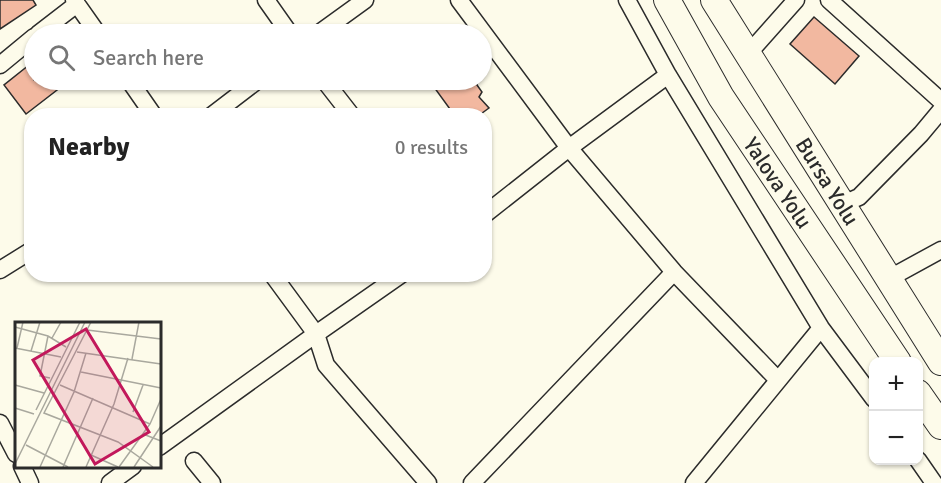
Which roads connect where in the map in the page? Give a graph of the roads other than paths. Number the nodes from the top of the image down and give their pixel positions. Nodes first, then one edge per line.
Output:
1 (266, 0) edge
2 (365, 0) edge
3 (459, 0) edge
4 (627, 0) edge
5 (667, 0) edge
6 (714, 0) edge
7 (796, 0) edge
8 (829, 0) edge
9 (75, 2) edge
10 (50, 24) edge
11 (91, 24) edge
12 (283, 24) edge
13 (332, 24) edge
14 (477, 24) edge
15 (492, 44) edge
16 (24, 45) edge
17 (748, 54) junction
18 (0, 65) edge
19 (668, 75) junction
20 (136, 90) edge
21 (245, 90) edge
22 (332, 90) edge
23 (941, 101) edge
24 (148, 108) edge
25 (221, 108) edge
26 (346, 108) edge
27 (941, 110) edge
28 (569, 148) junction
29 (843, 204) junction
30 (492, 209) edge
31 (941, 250) edge
32 (24, 255) edge
33 (0, 270) edge
34 (674, 272) junction
35 (888, 279) junction
36 (278, 282) edge
37 (390, 282) edge
38 (821, 328) junction
39 (316, 333) junction
40 (895, 357) edge
41 (941, 362) edge
42 (778, 381) junction
43 (869, 394) edge
44 (923, 400) edge
45 (0, 423) edge
46 (941, 426) edge
47 (4, 441) edge
48 (160, 446) edge
49 (15, 453) edge
50 (194, 461) dead end
51 (921, 465) edge
52 (23, 468) edge
53 (130, 468) edge
54 (30, 483) edge
55 (110, 483) edge
56 (212, 483) edge
57 (428, 483) edge
58 (472, 483) edge
59 (694, 483) edge
60 (933, 483) edge

1 - 12 street
2 - 13 street
3 - 14 street
4 - 19 street
5 - 40 highway, Yalova Yolu
6 - 17 highway, Bursa Yolu
7 - 17 street
8 - 23 street
9 - 10 street
9 - 11 street
15 - 28 street
16 - 18 street
17 - 29 highway, Bursa Yolu
19 - 28 street
19 - 38 street
20 - 24 street
21 - 25 street
22 - 26 street
27 - 29 street
28 - 30 street
28 - 34 street
29 - 35 highway, Bursa Yolu
31 - 35 street
32 - 33 street
34 - 42 street
34 - 58 street
35 - 41 highway, Bursa Yolu
36 - 39 street
37 - 39 street
38 - 42 street
38 - 43 street
39 - 48 street
39 - 57 street
42 - 59 street
44 - 46 highway
45 - 47 street
47 - 49 street
50 - 56 street
51 - 60 street
52 - 54 street
53 - 55 street

